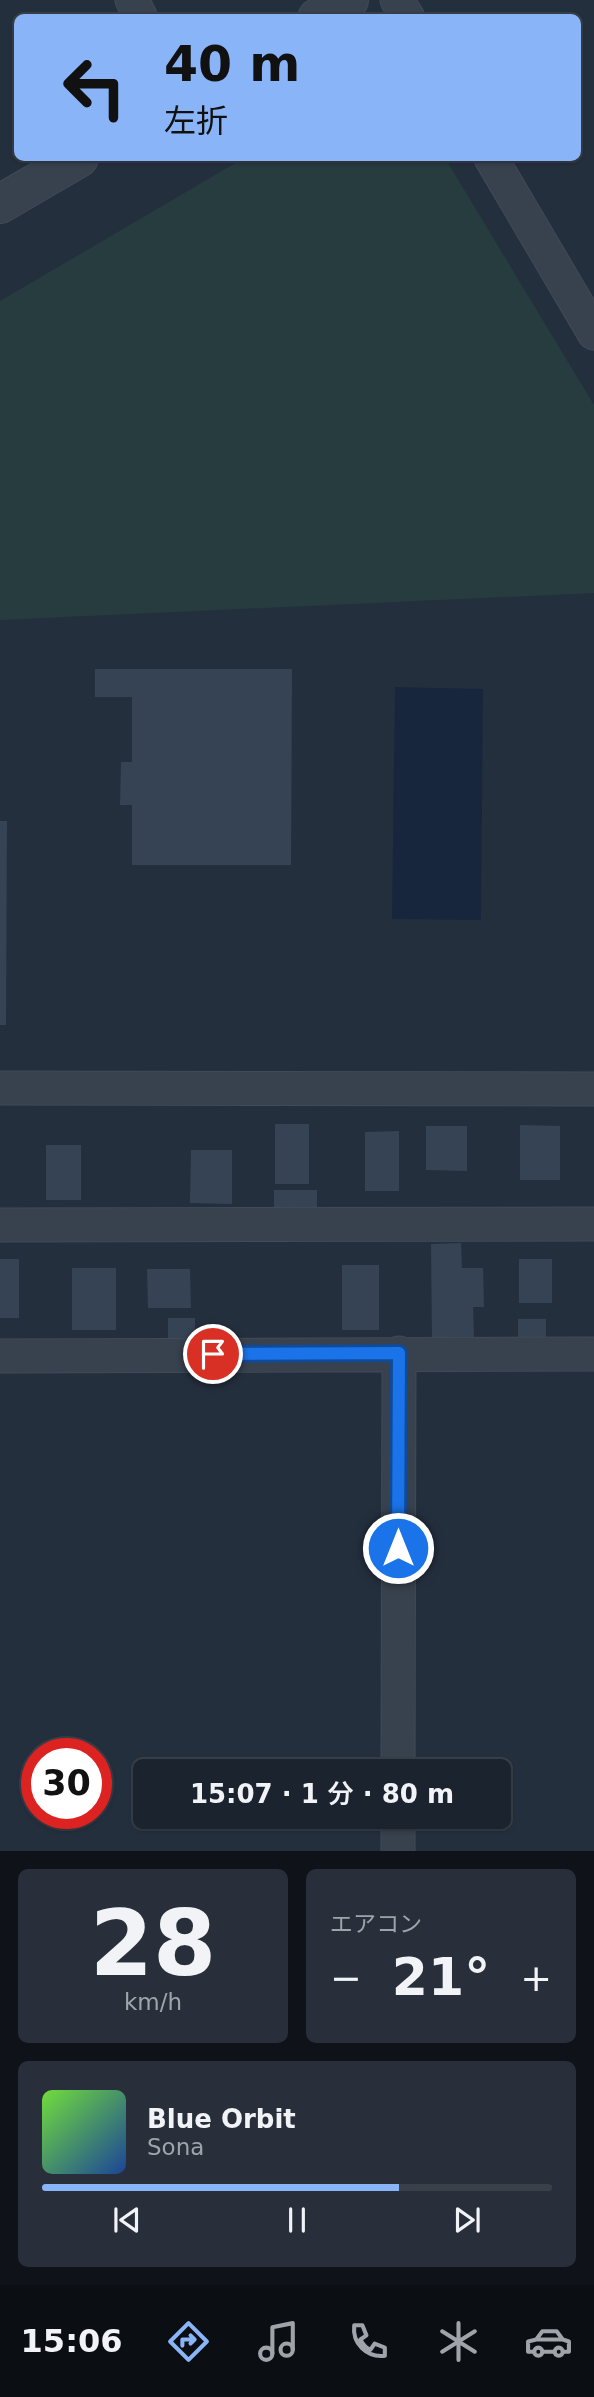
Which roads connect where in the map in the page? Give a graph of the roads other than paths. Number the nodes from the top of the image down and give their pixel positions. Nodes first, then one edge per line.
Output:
1 (349, 0) edge
2 (324, 14) edge
3 (74, 161) edge
4 (493, 161) edge
5 (0, 204) edge
6 (594, 333) edge
7 (0, 1088) edge
8 (594, 1089) edge
9 (594, 1224) edge
10 (0, 1225) edge
11 (399, 1353) junction
12 (594, 1354) edge
13 (0, 1356) edge
14 (398, 1759) edge
15 (398, 1829) edge
16 (398, 1851) edge

1 - 2 street
3 - 5 street
4 - 6 street
7 - 8 street
9 - 10 street
11 - 12 street
11 - 13 street
11 - 14 street
15 - 16 street

